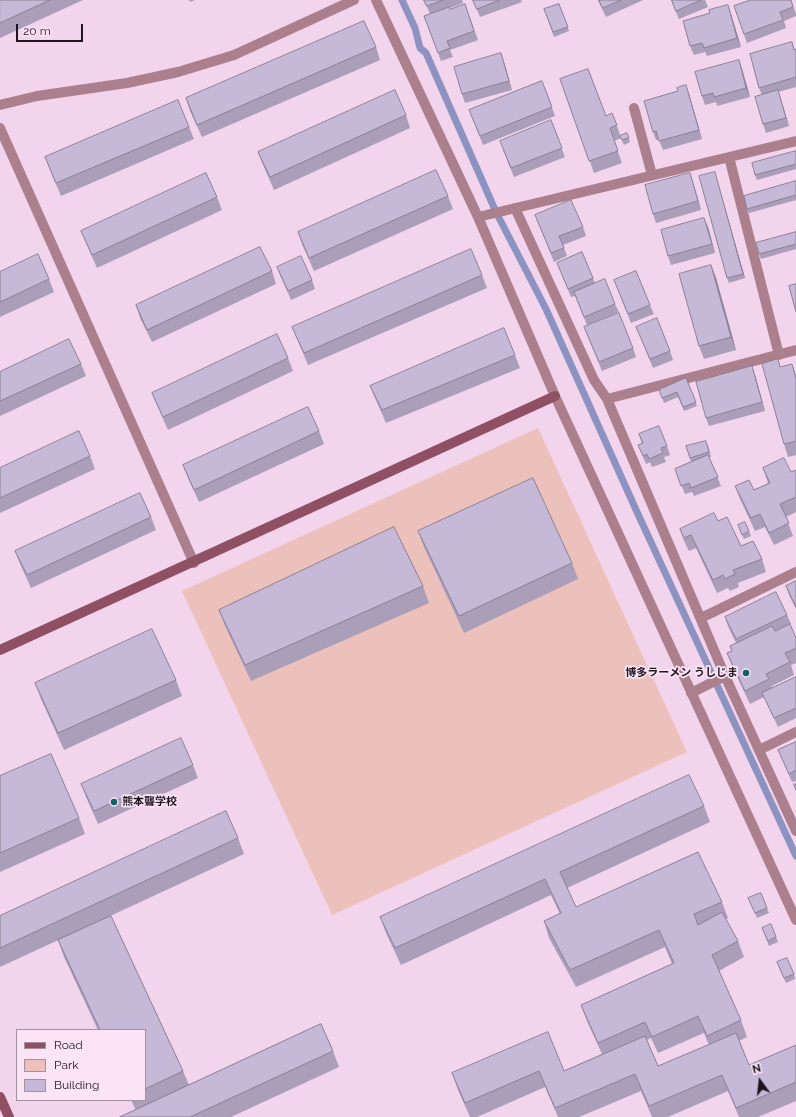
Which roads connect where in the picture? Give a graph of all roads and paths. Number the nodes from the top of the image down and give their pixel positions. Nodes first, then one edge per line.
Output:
1 (354, 0) edge
2 (376, 0) edge
3 (0, 104) edge
4 (634, 108) dead end
5 (0, 128) edge
6 (796, 141) edge
7 (729, 157) junction
8 (652, 175) junction
9 (515, 208) junction
10 (478, 217) junction
11 (796, 350) edge
12 (779, 355) junction
13 (555, 396) junction
14 (607, 399) junction
15 (194, 563) junction
16 (796, 572) edge
17 (701, 618) junction
18 (0, 650) edge
19 (725, 676) junction
20 (691, 693) junction
21 (796, 732) edge
22 (759, 750) junction
23 (796, 831) edge
24 (796, 920) edge
25 (0, 1097) edge
26 (9, 1117) edge

1 - 3 street
2 - 10 street
4 - 8 street
5 - 15 street
6 - 7 street
7 - 8 street
7 - 12 street
8 - 9 street
9 - 10 street
9 - 14 street
10 - 13 street
11 - 12 street
12 - 14 street
13 - 15 street
13 - 20 street
14 - 17 street
15 - 18 street
16 - 17 street
17 - 19 street
19 - 20 street
19 - 22 street
20 - 24 street
21 - 22 street
22 - 23 street
25 - 26 street

